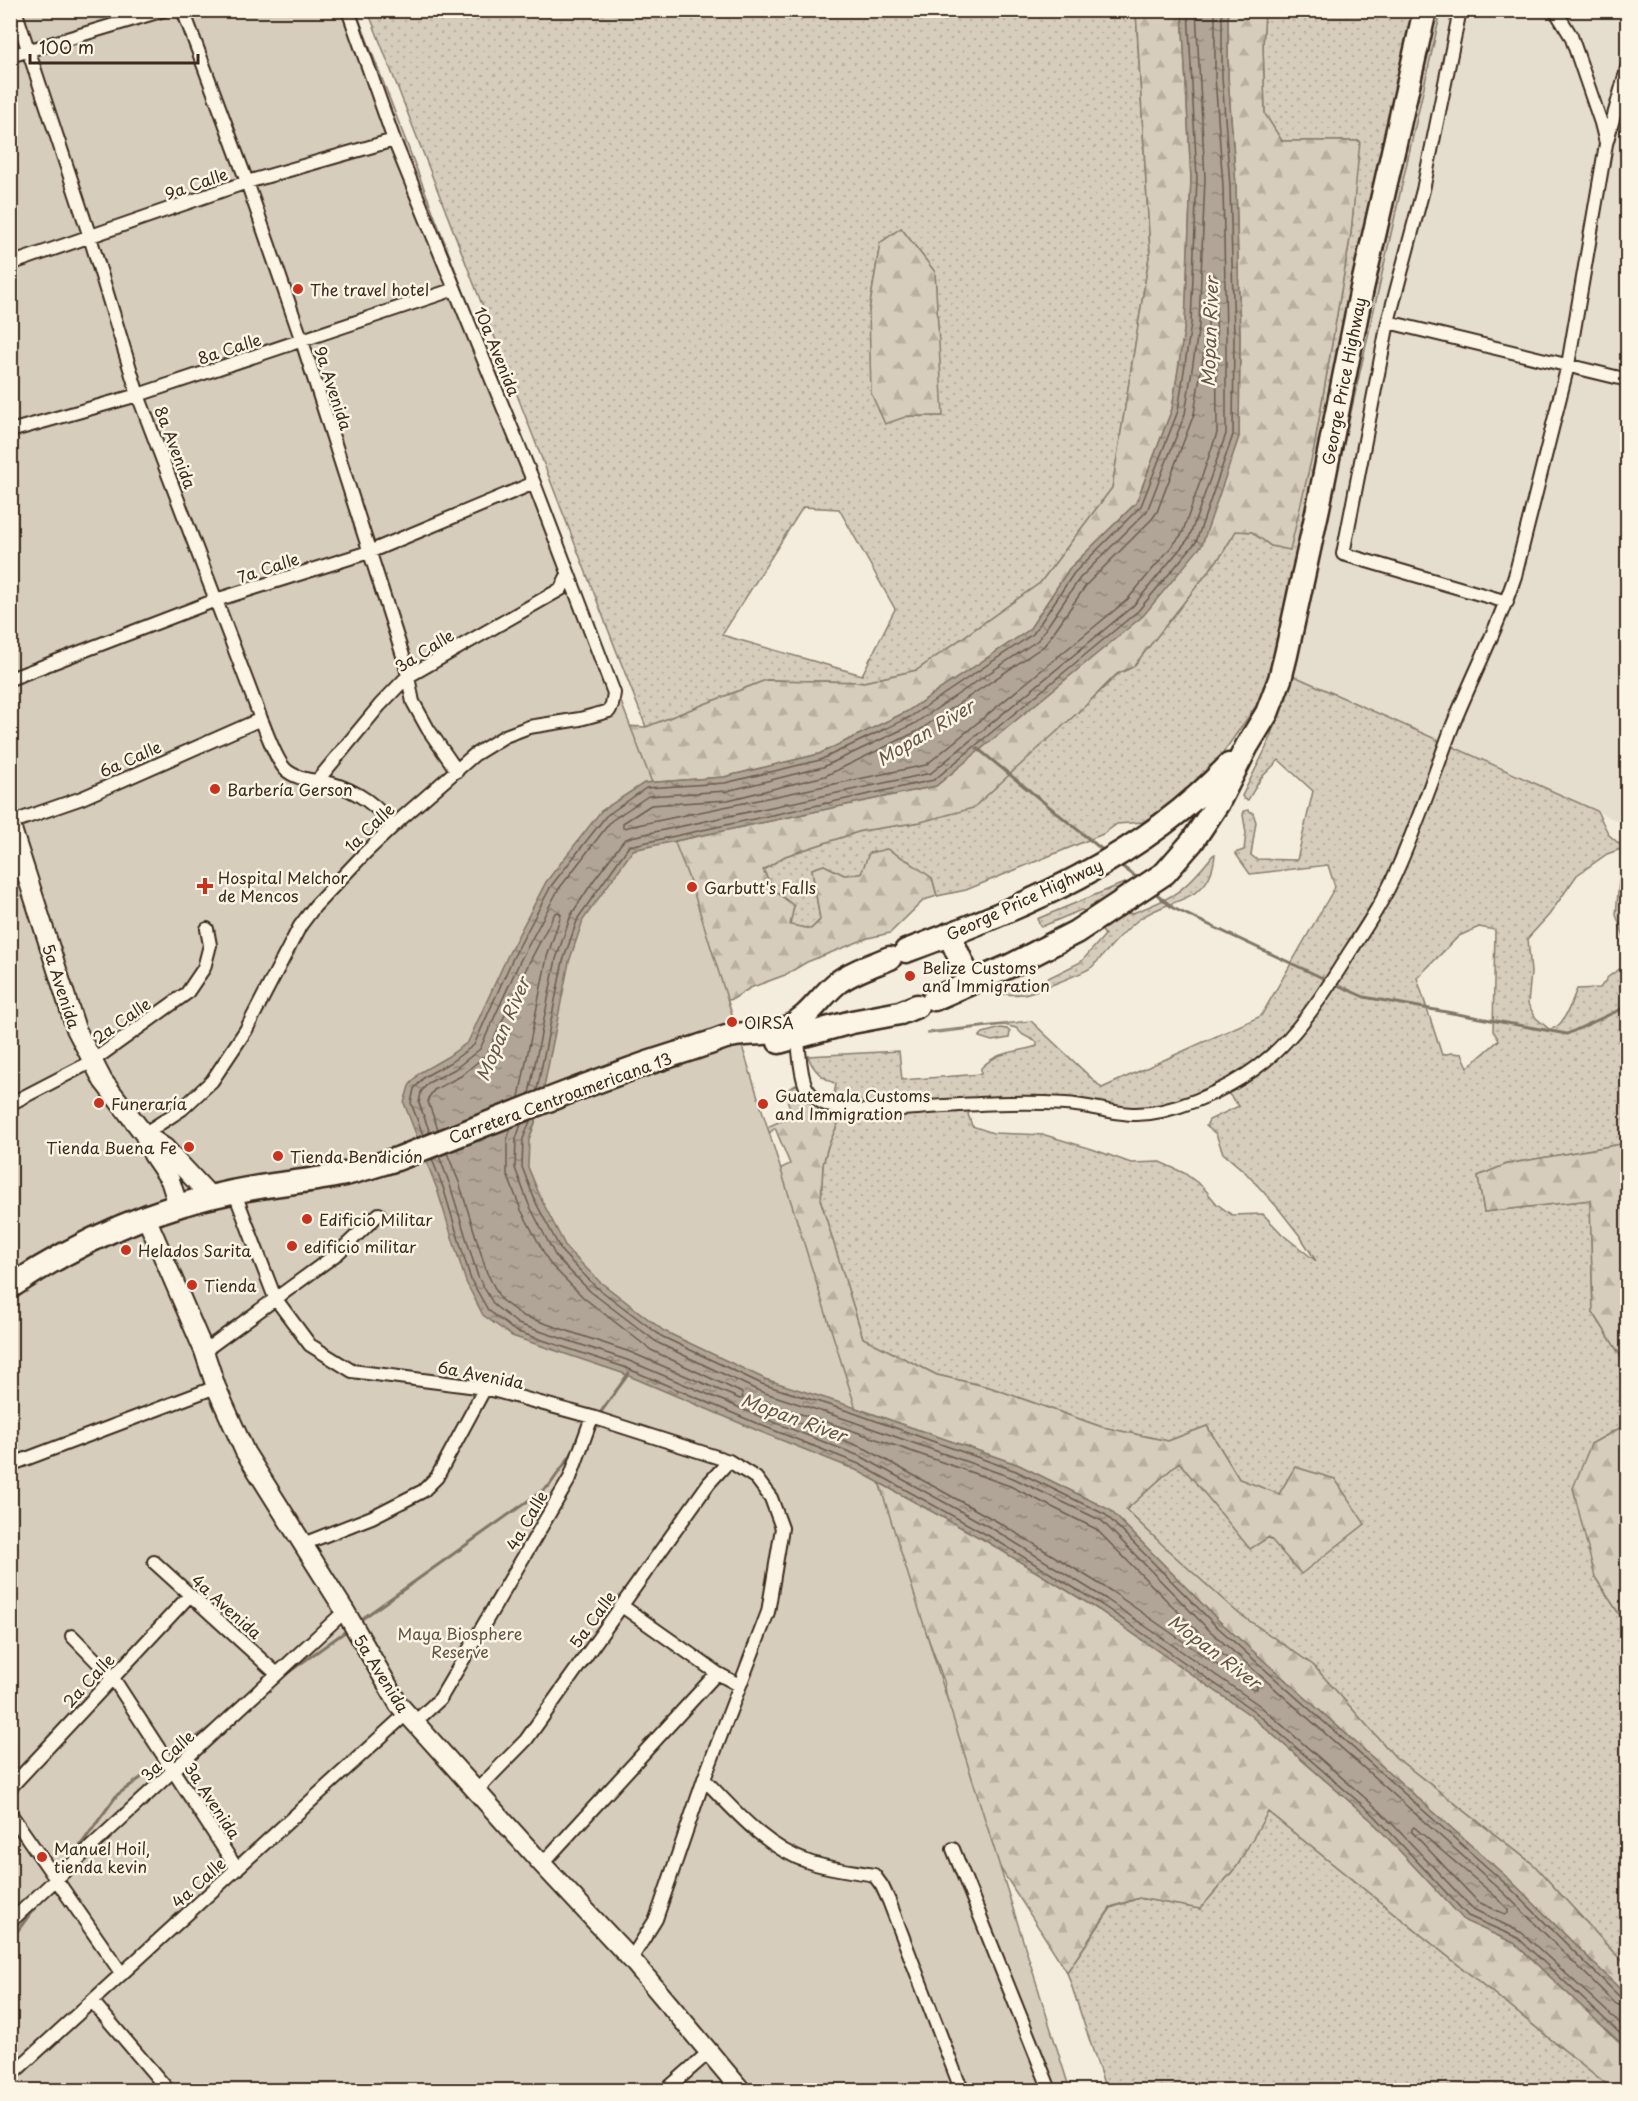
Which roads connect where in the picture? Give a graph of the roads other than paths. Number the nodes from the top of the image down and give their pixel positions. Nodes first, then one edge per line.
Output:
1 (15, 10) edge
2 (164, 10) edge
3 (183, 10) edge
4 (348, 10) edge
5 (1425, 10) edge
6 (1460, 10) edge
7 (1555, 10) edge
8 (29, 50) junction
9 (10, 56) edge
10 (1628, 65) edge
11 (394, 140) junction
12 (1606, 144) junction
13 (247, 182) junction
14 (90, 237) junction
15 (10, 264) edge
16 (455, 289) junction
17 (1388, 322) junction
18 (302, 342) junction
19 (1568, 365) junction
20 (1628, 380) edge
21 (138, 395) junction
22 (10, 431) edge
23 (534, 483) junction
24 (369, 552) junction
25 (568, 574) junction
26 (216, 600) junction
27 (1507, 602) junction
28 (407, 677) junction
29 (10, 679) edge
30 (612, 705) joint
31 (261, 718) junction
32 (1247, 746) junction
33 (457, 771) junction
34 (317, 781) junction
35 (10, 823) edge
36 (392, 827) junction
37 (207, 929) dead end
38 (949, 934) junction
39 (971, 983) junction
40 (796, 1030) junction
41 (741, 1039) joint
42 (91, 1062) junction
43 (10, 1104) edge
44 (144, 1134) junction
45 (234, 1191) junction
46 (210, 1196) junction
47 (178, 1205) junction
48 (379, 1214) dead end
49 (146, 1217) junction
50 (10, 1287) edge
51 (275, 1298) junction
52 (204, 1351) junction
53 (216, 1387) junction
54 (485, 1388) junction
55 (592, 1417) junction
56 (729, 1461) junction
57 (10, 1465) edge
58 (303, 1544) junction
59 (154, 1562) dead end
60 (190, 1595) junction
61 (622, 1606) junction
62 (345, 1611) junction
63 (72, 1636) dead end
64 (717, 1673) junction
65 (277, 1674) junction
66 (113, 1678) junction
67 (739, 1685) junction
68 (411, 1718) junction
69 (174, 1770) junction
70 (704, 1779) junction
71 (10, 1788) edge
72 (476, 1791) junction
73 (10, 1813) edge
74 (953, 1849) dead end
75 (542, 1864) junction
76 (237, 1869) junction
77 (57, 1879) junction
78 (10, 1922) edge
79 (631, 1959) junction
80 (122, 1974) junction
81 (92, 2001) junction
82 (708, 2053) junction
83 (10, 2076) edge
84 (168, 2091) edge
85 (666, 2091) edge
86 (741, 2091) edge
87 (964, 2091) edge
88 (1050, 2091) edge

1 - 8 street, 8a Avenida
2 - 8 street
3 - 13 street, 9a Avenida
4 - 11 street, 10a Avenida
5 - 32 highway, George Price Highway
6 - 17 street
7 - 12 street
8 - 9 street
8 - 14 street, 8a Avenida
10 - 12 street
11 - 13 street, 9a Calle
11 - 16 street, 10a Avenida
12 - 19 street
13 - 14 street, 9a Calle
13 - 18 street, 9a Avenida
14 - 15 street, 9a Calle
14 - 21 street, 8a Avenida
16 - 18 street, 8a Calle
16 - 23 street, 10a Avenida
17 - 19 street
17 - 27 street
18 - 21 street, 8a Calle
18 - 24 street, 9a Avenida
19 - 20 street
19 - 27 street
21 - 22 street, 8a Calle
21 - 26 street, 8a Avenida
23 - 24 street, 7a Calle
23 - 25 street, 10a Avenida
24 - 26 street, 7a Calle
24 - 28 street, 9a Avenida
25 - 28 street, 3a Calle
25 - 30 street, 10a Avenida
26 - 29 street, 7a Calle
26 - 31 street, 8a Avenida
27 - 40 street
28 - 33 street, 9a Avenida
28 - 34 street, 3a Calle
30 - 33 street, 1a Calle
31 - 34 street, 8a Avenida
31 - 35 street, 6a Calle
32 - 38 highway, George Price Highway
32 - 39 highway, George Price Highway
33 - 36 street, 1a Calle
34 - 36 street, 8a Avenida
35 - 42 street, 5a Avenida
36 - 44 street, 1a Calle
37 - 42 street, 2a Calle
38 - 39 highway
38 - 40 highway, George Price Highway
39 - 40 highway, George Price Highway
40 - 41 highway, George Price Highway
41 - 45 highway, Carretera Centroamericana 13
42 - 43 street, 2a Calle
42 - 44 street, 5a Avenida
44 - 46 street, 5a Avenida
44 - 47 street, 5a Avenida
45 - 46 highway, Carretera Centroamericana 13
45 - 51 street, 6a Avenida
46 - 47 highway, Carretera Centroamericana 13
47 - 49 highway, Carretera Centroamericana 13
48 - 51 street
49 - 50 highway, Carretera Centroamericana 13
49 - 52 street, 5a Avenida
51 - 52 street
51 - 54 street, 6a Avenida
52 - 53 street, 5a Avenida
53 - 57 street
53 - 58 street, 5a Avenida
54 - 55 street, 6a Avenida
54 - 58 street
55 - 56 street, 6a Avenida
55 - 68 street, 4a Calle
56 - 61 street, 5a Calle
56 - 67 street, 6a Avenida
58 - 62 street, 5a Avenida
59 - 60 street, 4a Avenida
60 - 65 street, 4a Avenida
60 - 66 street, 2a Calle
61 - 64 street
61 - 72 street, 5a Calle
62 - 65 street, 3a Calle
62 - 68 street, 5a Avenida
63 - 66 street, 3a Avenida
64 - 67 street
64 - 75 street
65 - 69 street, 3a Calle
66 - 69 street, 3a Avenida
66 - 71 street, 2a Calle
67 - 70 street
68 - 72 street, 5a Avenida
68 - 76 street, 4a Calle
69 - 76 street, 3a Avenida
69 - 77 street, 3a Calle
70 - 79 street
70 - 87 street
72 - 75 street, 5a Avenida
73 - 77 street
74 - 88 street
75 - 79 street, 5a Avenida
76 - 80 street, 4a Calle
77 - 78 street, 3a Calle
77 - 80 street
79 - 82 street, 5a Avenida
80 - 81 street, 4a Calle
81 - 83 street, 4a Calle
81 - 84 street
82 - 85 street
82 - 86 street, 5a Avenida

